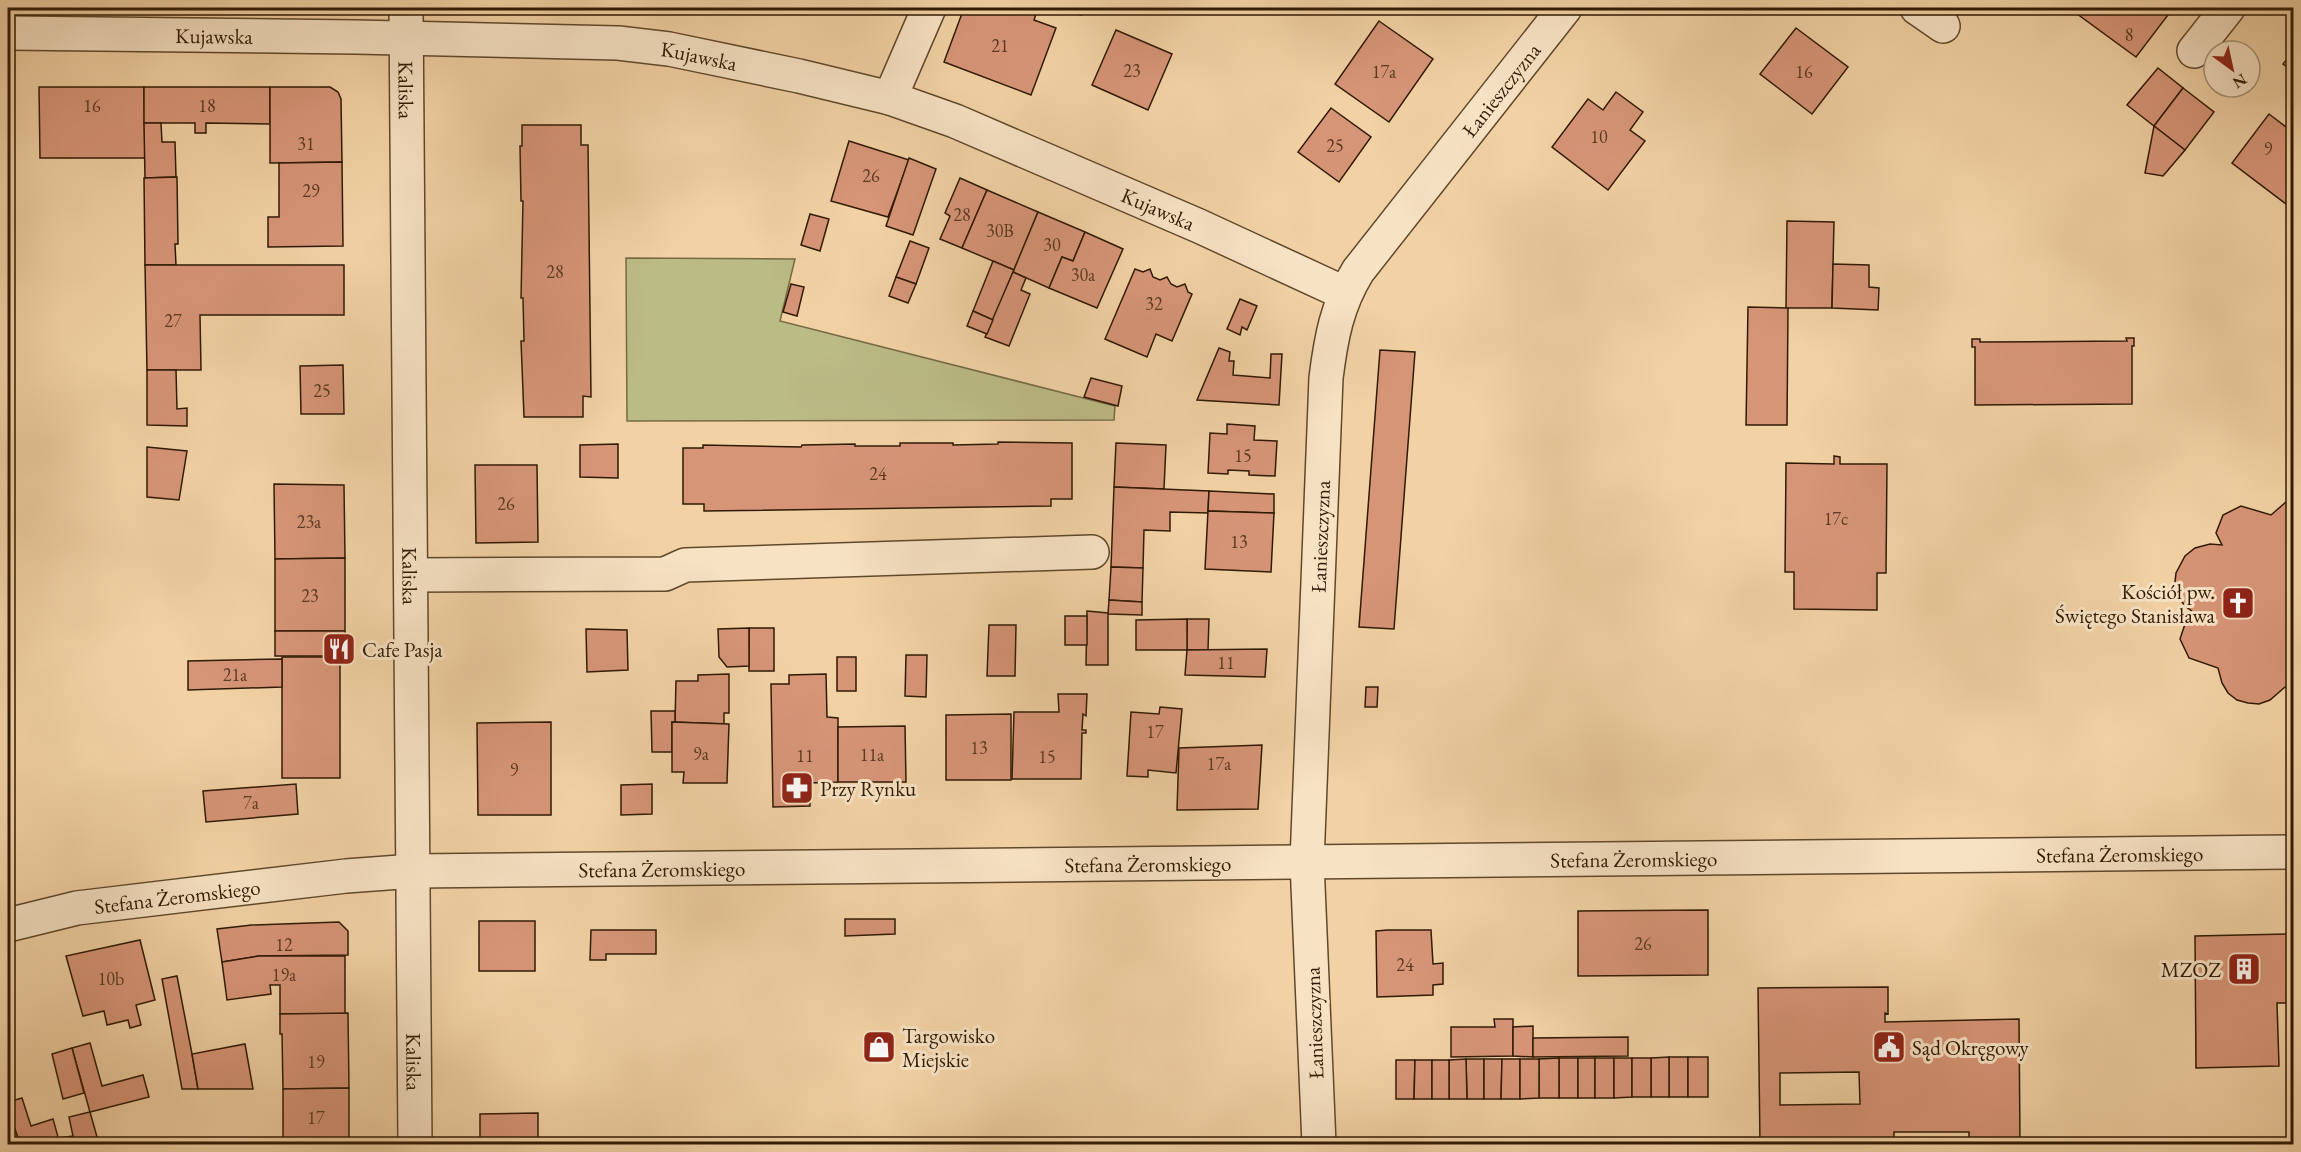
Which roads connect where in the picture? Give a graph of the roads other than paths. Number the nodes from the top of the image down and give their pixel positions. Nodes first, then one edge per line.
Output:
1 (929, 8) edge
2 (1565, 8) edge
3 (2228, 8) edge
4 (406, 23) edge
5 (8, 33) edge
6 (2194, 51) dead end
7 (890, 98) junction
8 (1344, 293) junction
9 (1092, 552) dead end
10 (411, 574) junction
11 (2294, 852) edge
12 (1307, 862) junction
13 (414, 871) junction
14 (8, 926) edge
15 (415, 1144) edge
16 (1318, 1144) edge

1 - 7 street
2 - 8 street, Łanieszczyzna
3 - 6 street
4 - 5 street, Kujawska
4 - 7 street, Kujawska
4 - 10 street, Kaliska
7 - 8 street, Kujawska
8 - 12 street, Łanieszczyzna
9 - 10 street
10 - 13 street, Kaliska
11 - 12 street, Stefana Żeromskiego
12 - 13 street, Stefana Żeromskiego
12 - 16 street, Łanieszczyzna
13 - 14 street, Stefana Żeromskiego
13 - 15 street, Kaliska

